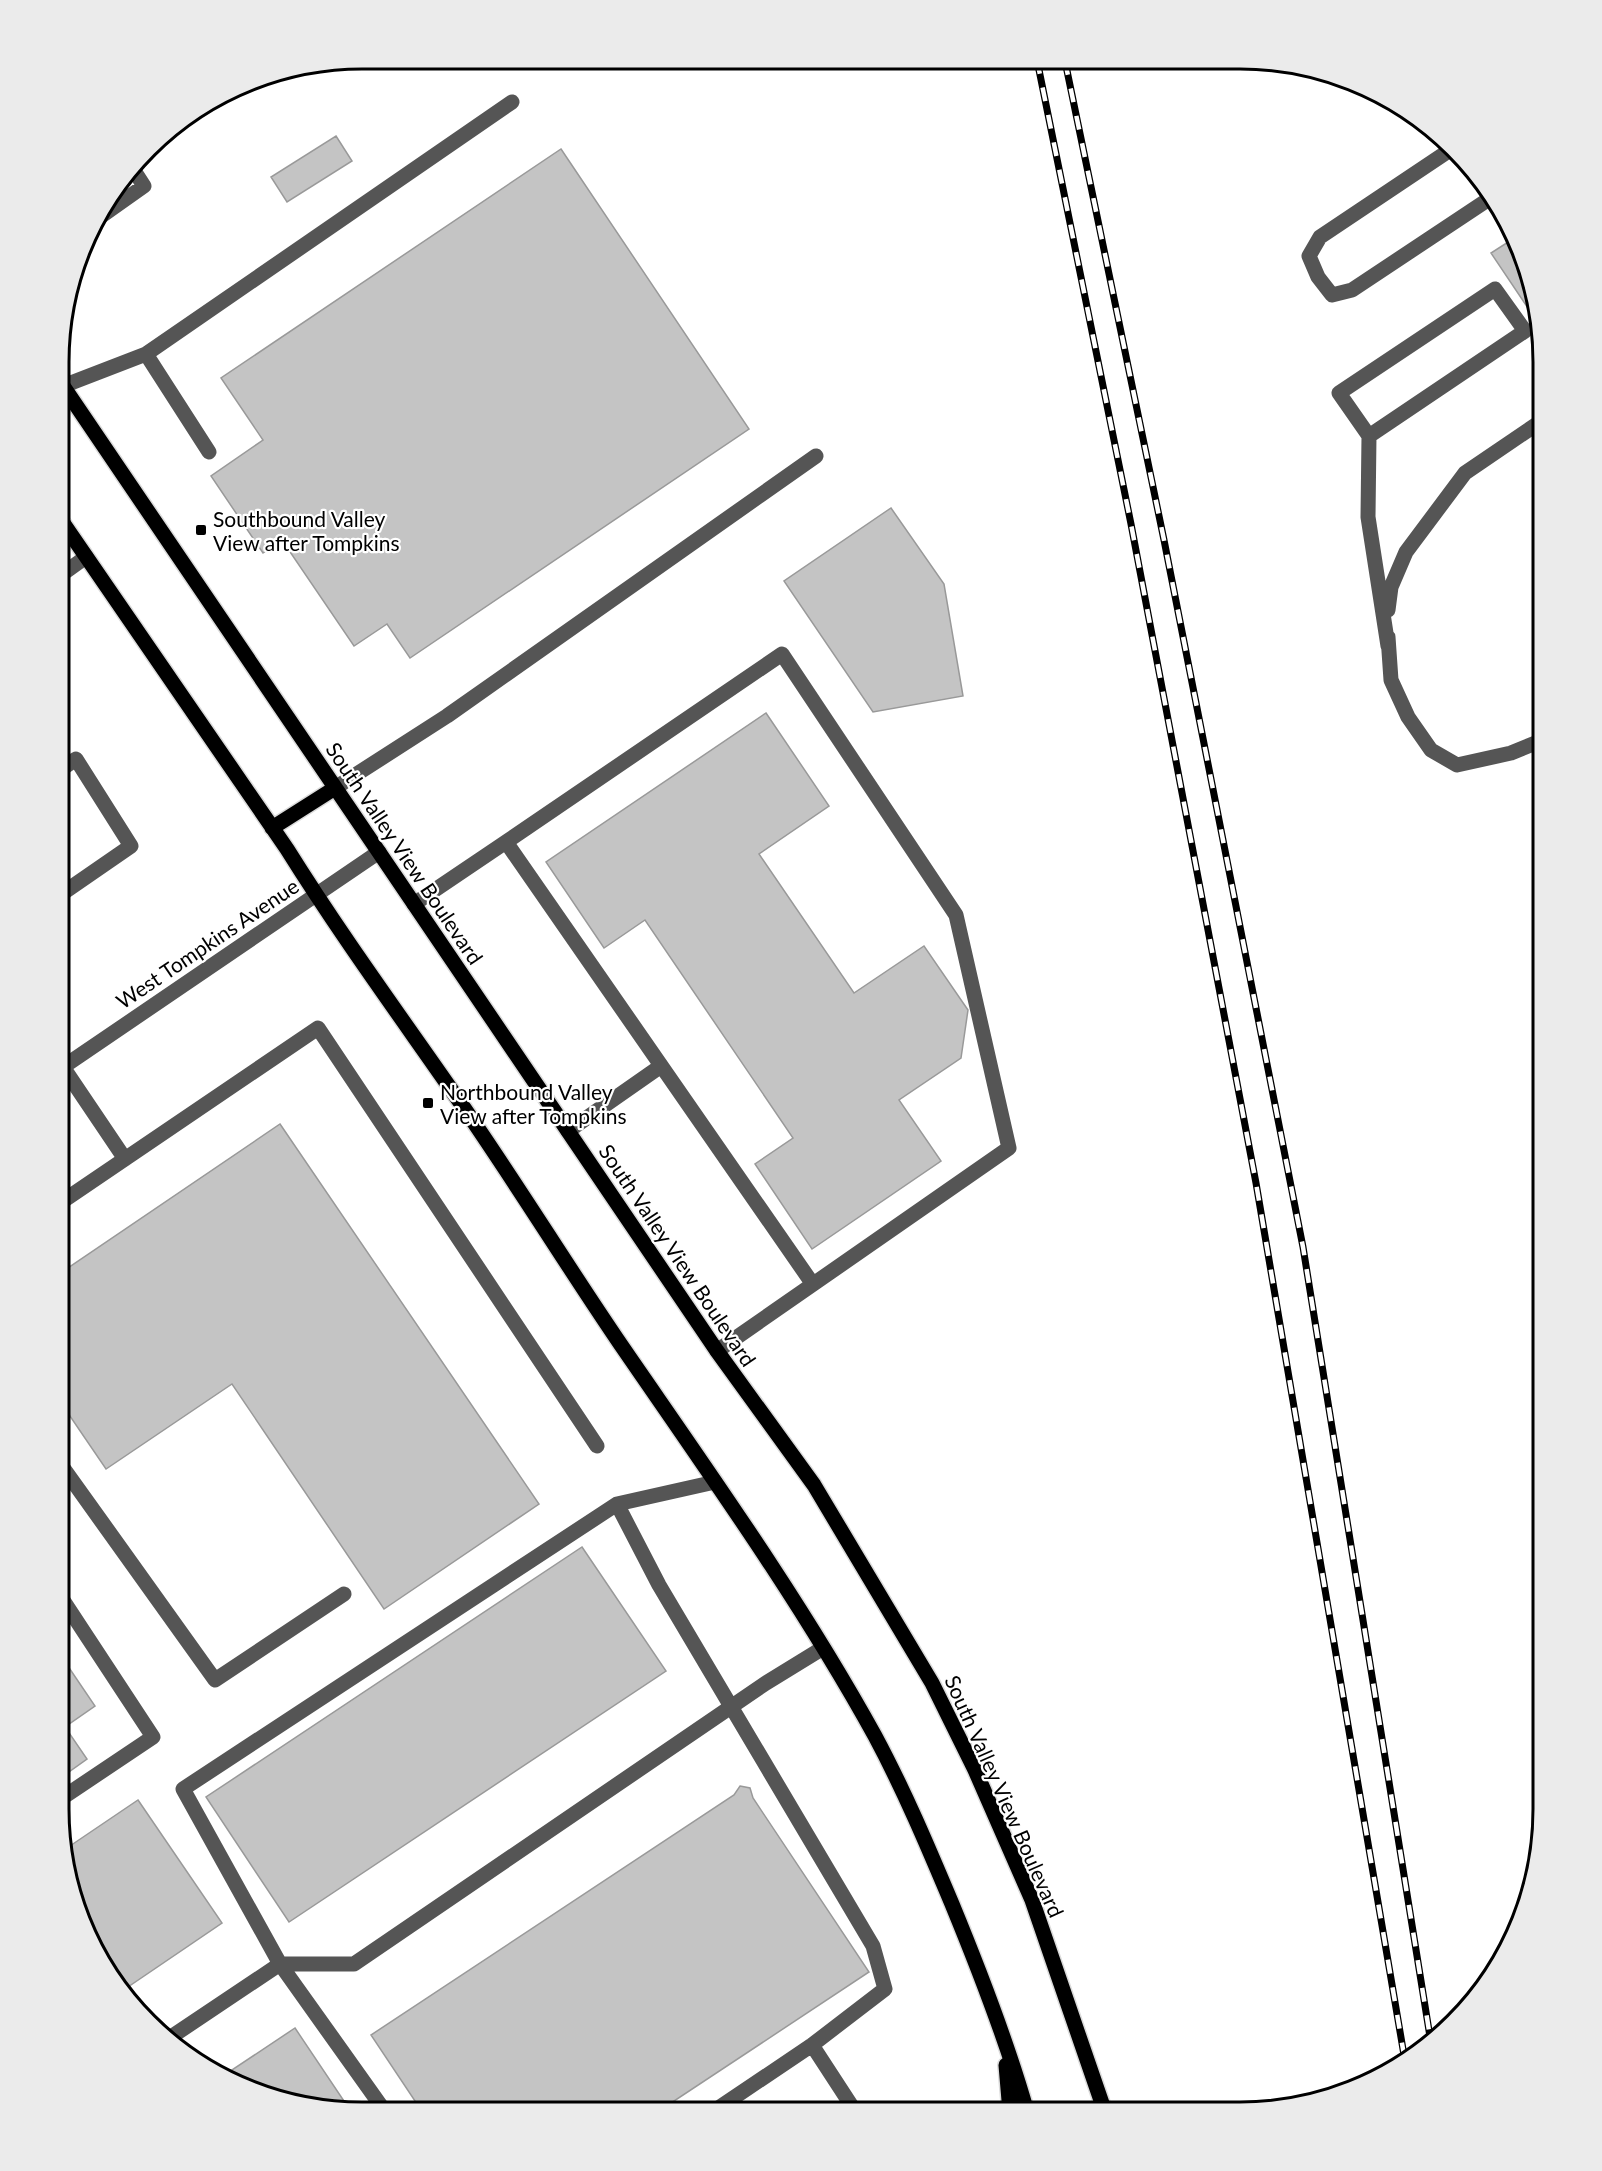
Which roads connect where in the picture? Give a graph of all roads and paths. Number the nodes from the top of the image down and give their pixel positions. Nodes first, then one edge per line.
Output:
1 (512, 102) dead end
2 (1445, 153) edge
3 (137, 175) edge
4 (1485, 201) edge
5 (112, 209) edge
6 (146, 354) junction
7 (69, 383) edge
8 (69, 396) edge
9 (1533, 427) edge
10 (1369, 436) junction
11 (209, 452) dead end
12 (816, 456) dead end
13 (69, 532) edge
14 (86, 556) junction
15 (69, 568) edge
16 (1388, 646) junction
17 (1533, 744) edge
18 (69, 764) edge
19 (335, 788) junction
20 (272, 828) junction
21 (506, 842) junction
22 (379, 852) junction
23 (69, 890) edge
24 (316, 895) junction
25 (414, 904) junction
26 (69, 1063) edge
27 (661, 1066) junction
28 (69, 1079) edge
29 (568, 1131) junction
30 (125, 1159) junction
31 (69, 1197) edge
32 (812, 1283) junction
33 (717, 1351) junction
34 (597, 1446) dead end
35 (69, 1476) edge
36 (715, 1482) junction
37 (617, 1504) junction
38 (344, 1594) dead end
39 (69, 1609) edge
40 (823, 1648) junction
41 (730, 1708) junction
42 (69, 1793) edge
43 (280, 1964) junction
44 (175, 2034) edge
45 (1004, 2038) junction
46 (812, 2045) junction
47 (378, 2102) edge
48 (727, 2102) edge
49 (849, 2102) edge
50 (1009, 2102) edge
51 (1024, 2102) edge
52 (1100, 2102) edge

1 - 6 street
2 - 4 street
3 - 5 street
6 - 7 street
6 - 11 street
8 - 19 main road, South Valley View Boulevard
9 - 16 street
10 - 10 street
10 - 16 street
12 - 19 street
13 - 14 main road
14 - 15 street
14 - 20 main road
16 - 17 street
18 - 23 street
19 - 20 main road
19 - 22 main road, South Valley View Boulevard
20 - 24 main road
21 - 25 street
21 - 27 street
21 - 32 street
22 - 24 street, West Tompkins Avenue
22 - 25 main road, South Valley View Boulevard
24 - 26 street, West Tompkins Avenue
24 - 36 main road
25 - 29 main road, South Valley View Boulevard
27 - 29 street
27 - 32 street
28 - 30 street
29 - 33 main road, South Valley View Boulevard
30 - 31 street
30 - 34 street
32 - 33 street
33 - 52 main road, South Valley View Boulevard
35 - 38 street
36 - 37 street
36 - 40 main road
37 - 41 street
37 - 43 street
39 - 42 street
40 - 41 street
40 - 45 main road
41 - 43 street
41 - 46 street
43 - 44 street
43 - 47 street
45 - 50 main road
45 - 51 main road
46 - 48 street
46 - 49 street

